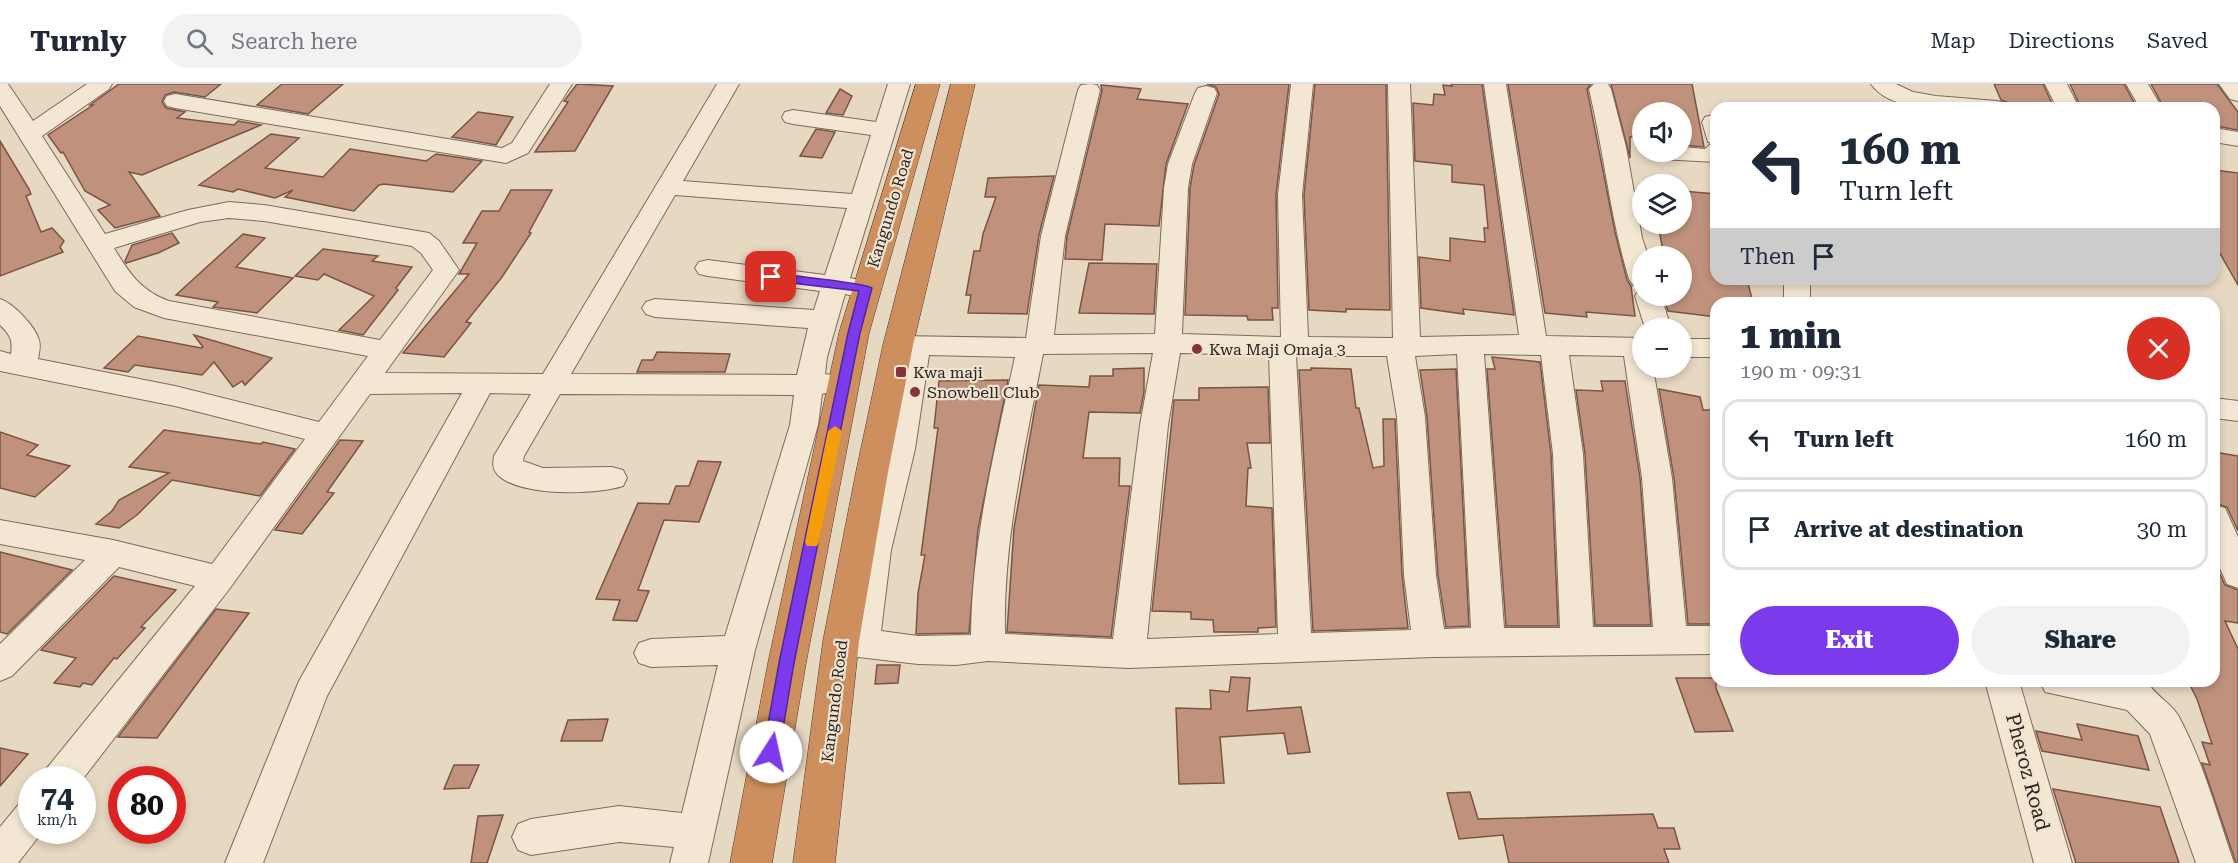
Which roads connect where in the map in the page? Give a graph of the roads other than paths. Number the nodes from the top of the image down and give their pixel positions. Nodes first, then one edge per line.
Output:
1 (101, 84) edge
2 (561, 84) edge
3 (728, 84) edge
4 (899, 84) edge
5 (928, 84) edge
6 (963, 84) edge
7 (1302, 84) edge
8 (1399, 84) edge
9 (1495, 84) edge
10 (1882, 84) edge
11 (1968, 84) edge
12 (2056, 84) edge
13 (2137, 84) edge
14 (2230, 84) edge
15 (0, 89) edge
16 (1599, 89) dead end
17 (1089, 90) dead end
18 (1206, 93) dead end
19 (2238, 94) edge
20 (175, 101) dead end
21 (1938, 102) edge
22 (1984, 102) edge
23 (2065, 102) edge
24 (2148, 102) edge
25 (793, 117) dead end
26 (884, 130) junction
27 (30, 134) junction
28 (2220, 136) edge
29 (2238, 139) edge
30 (1692, 155) edge
31 (1710, 156) edge
32 (667, 187) junction
33 (861, 202) junction
34 (100, 244) junction
35 (1632, 247) edge
36 (708, 268) dead end
37 (833, 286) junction
38 (866, 288) junction
39 (0, 308) edge
40 (656, 308) dead end
41 (824, 321) junction
42 (1632, 341) edge
43 (1168, 342) junction
44 (1470, 344) junction
45 (1544, 345) junction
46 (907, 346) junction
47 (1035, 346) junction
48 (1289, 346) junction
49 (1403, 347) junction
50 (1692, 349) edge
51 (385, 350) junction
52 (1710, 351) edge
53 (11, 363) edge
54 (1649, 378) edge
55 (844, 381) junction
56 (481, 384) junction
57 (552, 384) junction
58 (361, 385) junction
59 (811, 385) junction
60 (2220, 409) edge
61 (2238, 411) edge
62 (326, 434) junction
63 (612, 478) dead end
64 (0, 532) edge
65 (2220, 532) edge
66 (113, 553) junction
67 (2238, 575) edge
68 (219, 579) junction
69 (1577, 640) junction
70 (1671, 640) junction
71 (1710, 640) edge
72 (1489, 641) junction
73 (852, 642) junction
74 (1433, 643) junction
75 (988, 647) junction
76 (1295, 648) junction
77 (738, 650) junction
78 (651, 653) dead end
79 (1128, 654) junction
80 (0, 666) edge
81 (2004, 687) edge
82 (2114, 687) edge
83 (2134, 689) edge
84 (71, 766) edge
85 (18, 834) edge
86 (531, 837) dead end
87 (692, 847) edge
88 (0, 856) edge
89 (244, 863) edge
90 (751, 863) edge
91 (814, 863) edge
92 (2053, 863) edge
93 (2215, 863) edge

1 - 27 street
2 - 20 street
3 - 32 street
4 - 26 street
5 - 38 highway, Kangundo Road
6 - 46 highway, Kangundo Road
7 - 48 street
8 - 49 street
9 - 45 street
10 - 21 street
11 - 22 street
12 - 23 street
13 - 24 street
14 - 19 street
15 - 27 street
16 - 35 street
17 - 47 street
18 - 43 street
25 - 26 street
26 - 33 street
27 - 34 street
28 - 29 street
30 - 31 street
32 - 33 street
32 - 57 street
33 - 37 street
34 - 51 street
34 - 51 street
36 - 37 street
37 - 38 street
37 - 41 street
38 - 55 highway, Kangundo Road
39 - 53 street
40 - 41 street
41 - 59 street
42 - 45 street
43 - 47 street
43 - 48 street
43 - 79 street
44 - 45 street
44 - 49 street
44 - 72 street
45 - 69 street
46 - 47 street
46 - 73 highway, Kangundo Road
47 - 75 street
48 - 49 street
48 - 76 street
49 - 74 street
50 - 52 street
51 - 58 street
53 - 62 street
54 - 70 street
55 - 59 street
55 - 90 highway, Kangundo Road
56 - 57 street
56 - 58 street
56 - 89 street
57 - 59 street
57 - 63 street
58 - 62 street
59 - 77 street
60 - 61 street
62 - 68 street
64 - 66 street
65 - 67 street
66 - 68 street
66 - 80 street
68 - 84 street
69 - 70 street
69 - 72 street
70 - 71 street
72 - 74 street
73 - 75 street
73 - 91 highway, Kangundo Road
74 - 76 street
75 - 79 street
76 - 79 street
77 - 78 street
77 - 87 street
81 - 92 street, Pheroz Road
82 - 83 street
83 - 93 street
85 - 88 street
86 - 87 street

